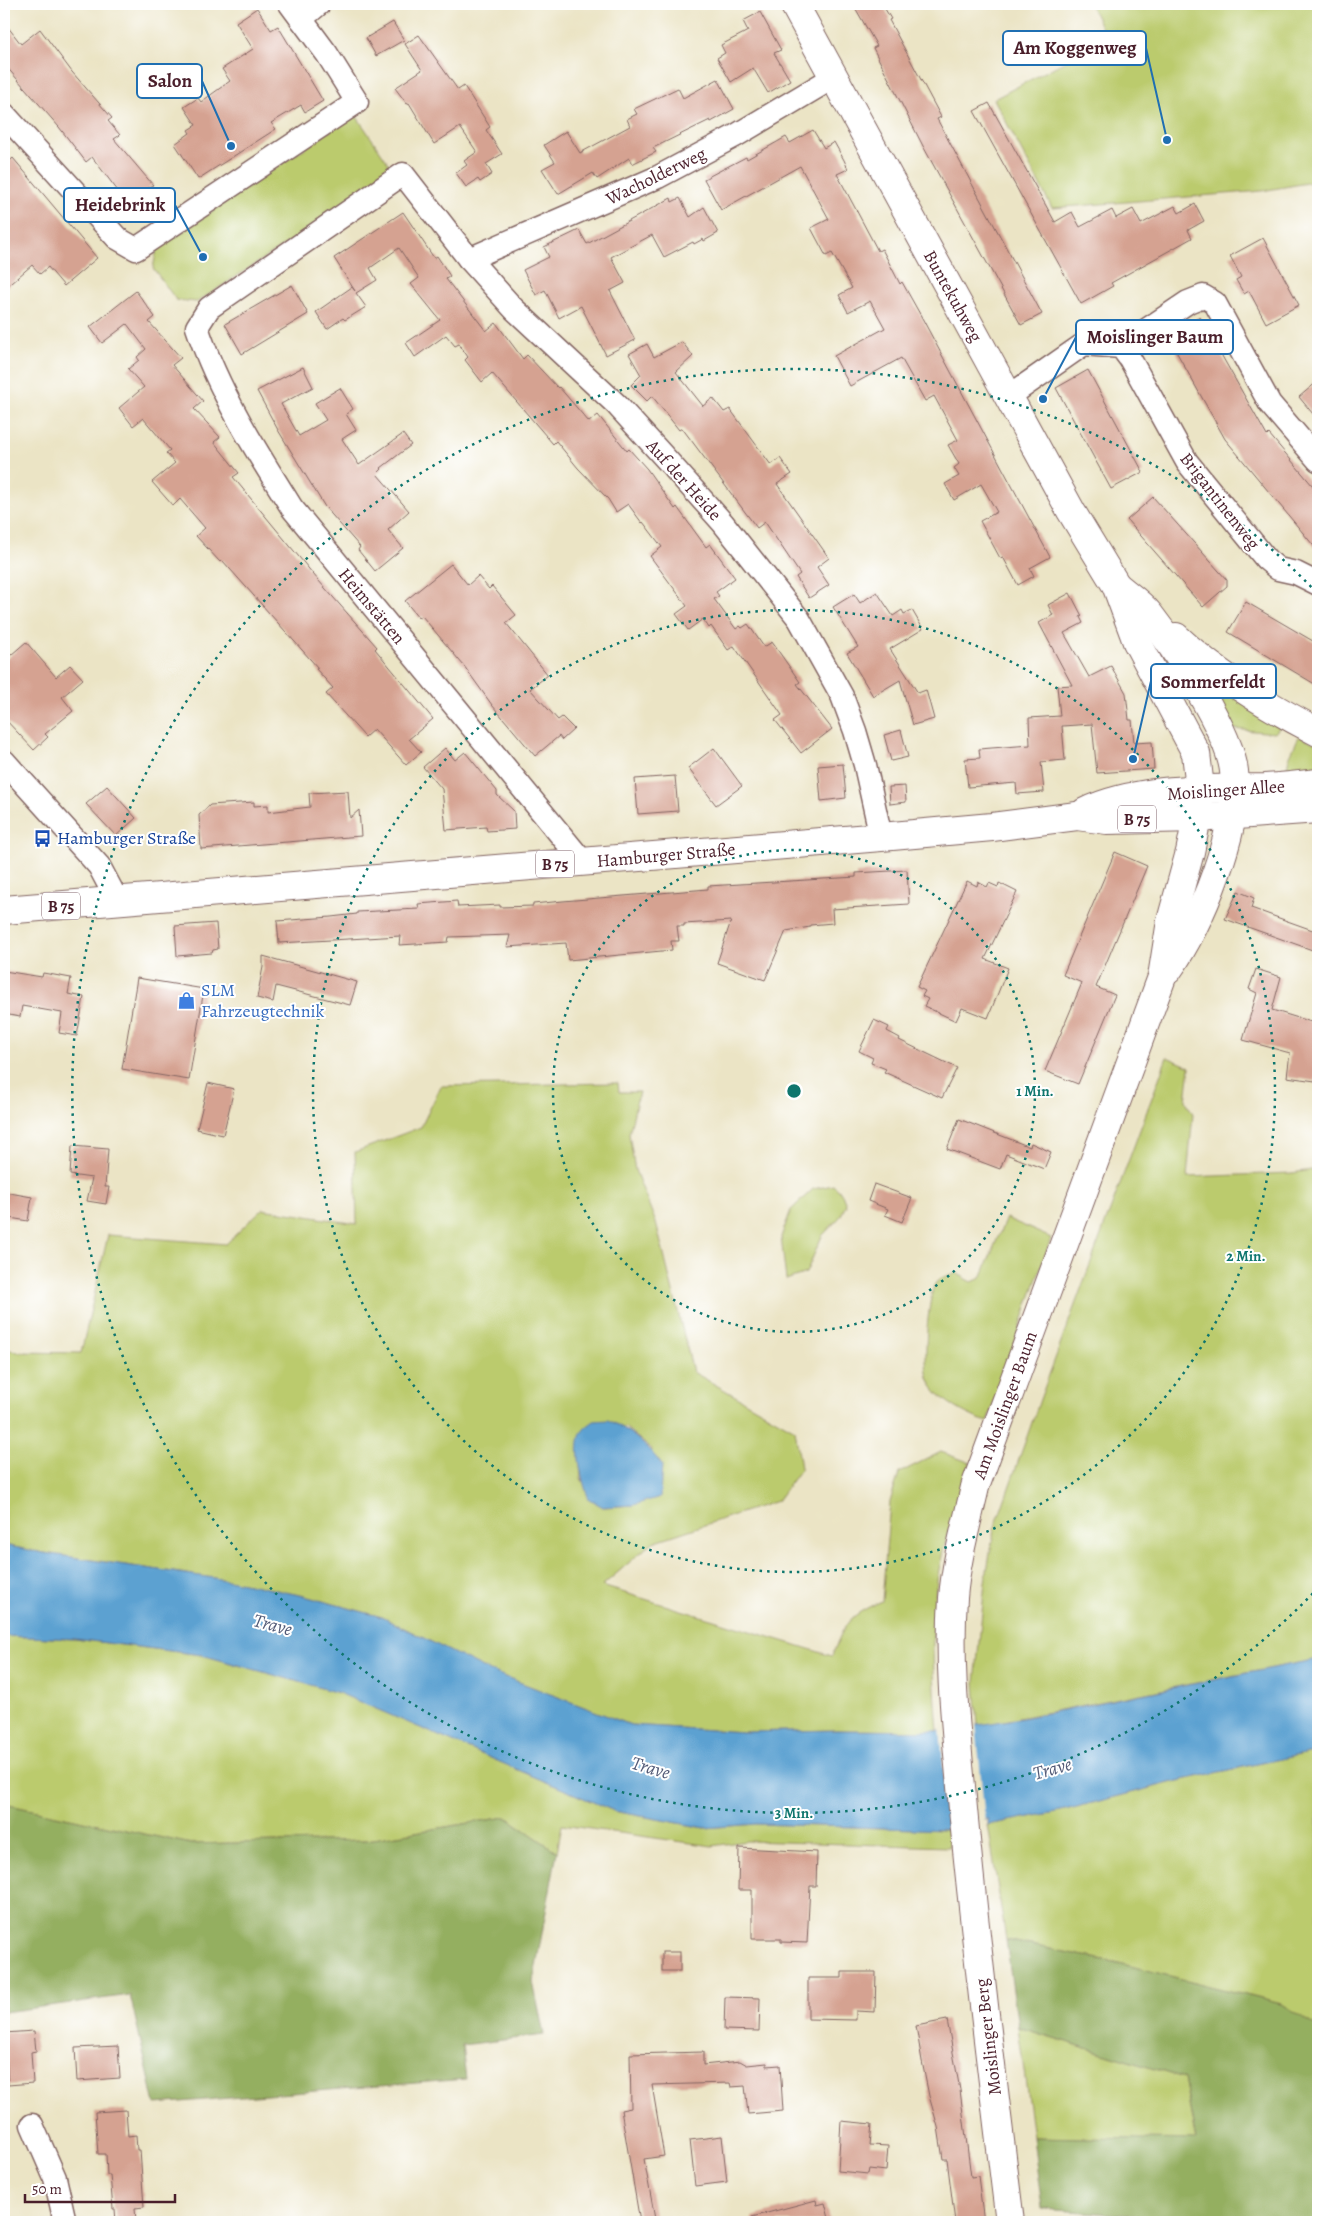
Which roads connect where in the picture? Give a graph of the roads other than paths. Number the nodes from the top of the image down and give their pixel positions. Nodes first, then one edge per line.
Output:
1 (319, 4) edge
2 (794, 4) edge
3 (296, 11) edge
4 (834, 77) junction
5 (4, 114) edge
6 (469, 259) junction
7 (196, 327) joint
8 (1121, 347) junction
9 (1008, 397) junction
10 (1318, 460) edge
11 (1318, 584) edge
12 (1116, 585) junction
13 (1148, 613) junction
14 (1318, 732) edge
15 (4, 761) edge
16 (1318, 783) edge
17 (1200, 788) junction
18 (1235, 788) junction
19 (1318, 809) edge
20 (1268, 814) joint
21 (1077, 816) junction
22 (1231, 816) junction
23 (1197, 818) junction
24 (880, 837) junction
25 (583, 862) junction
26 (118, 902) junction
27 (4, 910) edge
28 (1162, 977) junction
29 (967, 1852) joint
30 (32, 2125) dead end
31 (65, 2222) edge
32 (1010, 2222) edge

1 - 3 street
2 - 4 main road, Buntekuhweg
3 - 5 street
4 - 6 street, Wacholderweg
4 - 9 main road, Buntekuhweg
6 - 7 street, Auf der Heide
6 - 24 street, Auf der Heide
7 - 25 street, Heimstätten
8 - 9 street
8 - 10 street
8 - 11 street, Brigantinenweg
9 - 12 main road, Buntekuhweg
12 - 13 main road, Buntekuhweg
12 - 17 main road, Buntekuhweg
13 - 14 main road
13 - 18 main road, Buntekuhweg
15 - 26 street
16 - 18 main road, Moislinger Allee / B 75
17 - 18 main road, Moislinger Allee / B 75
17 - 21 main road, Moislinger Allee / B 75
17 - 23 main road, Am Moislinger Baum
18 - 22 main road, Buntekuhweg
19 - 20 main road, Moislinger Allee / B 75
20 - 22 main road, Hamburger Straße / B 75
21 - 23 main road, Hamburger Straße / B 75
21 - 24 main road, Hamburger Straße / B 75
22 - 23 main road, Hamburger Straße / B 75
22 - 28 main road, Am Moislinger Baum
23 - 28 main road, Am Moislinger Baum
24 - 25 main road, Hamburger Straße / B 75
25 - 26 main road, Hamburger Straße / B 75
26 - 27 main road, Hamburger Straße / B 75
28 - 29 main road, Am Moislinger Baum
29 - 32 main road, Moislinger Berg
30 - 31 street

